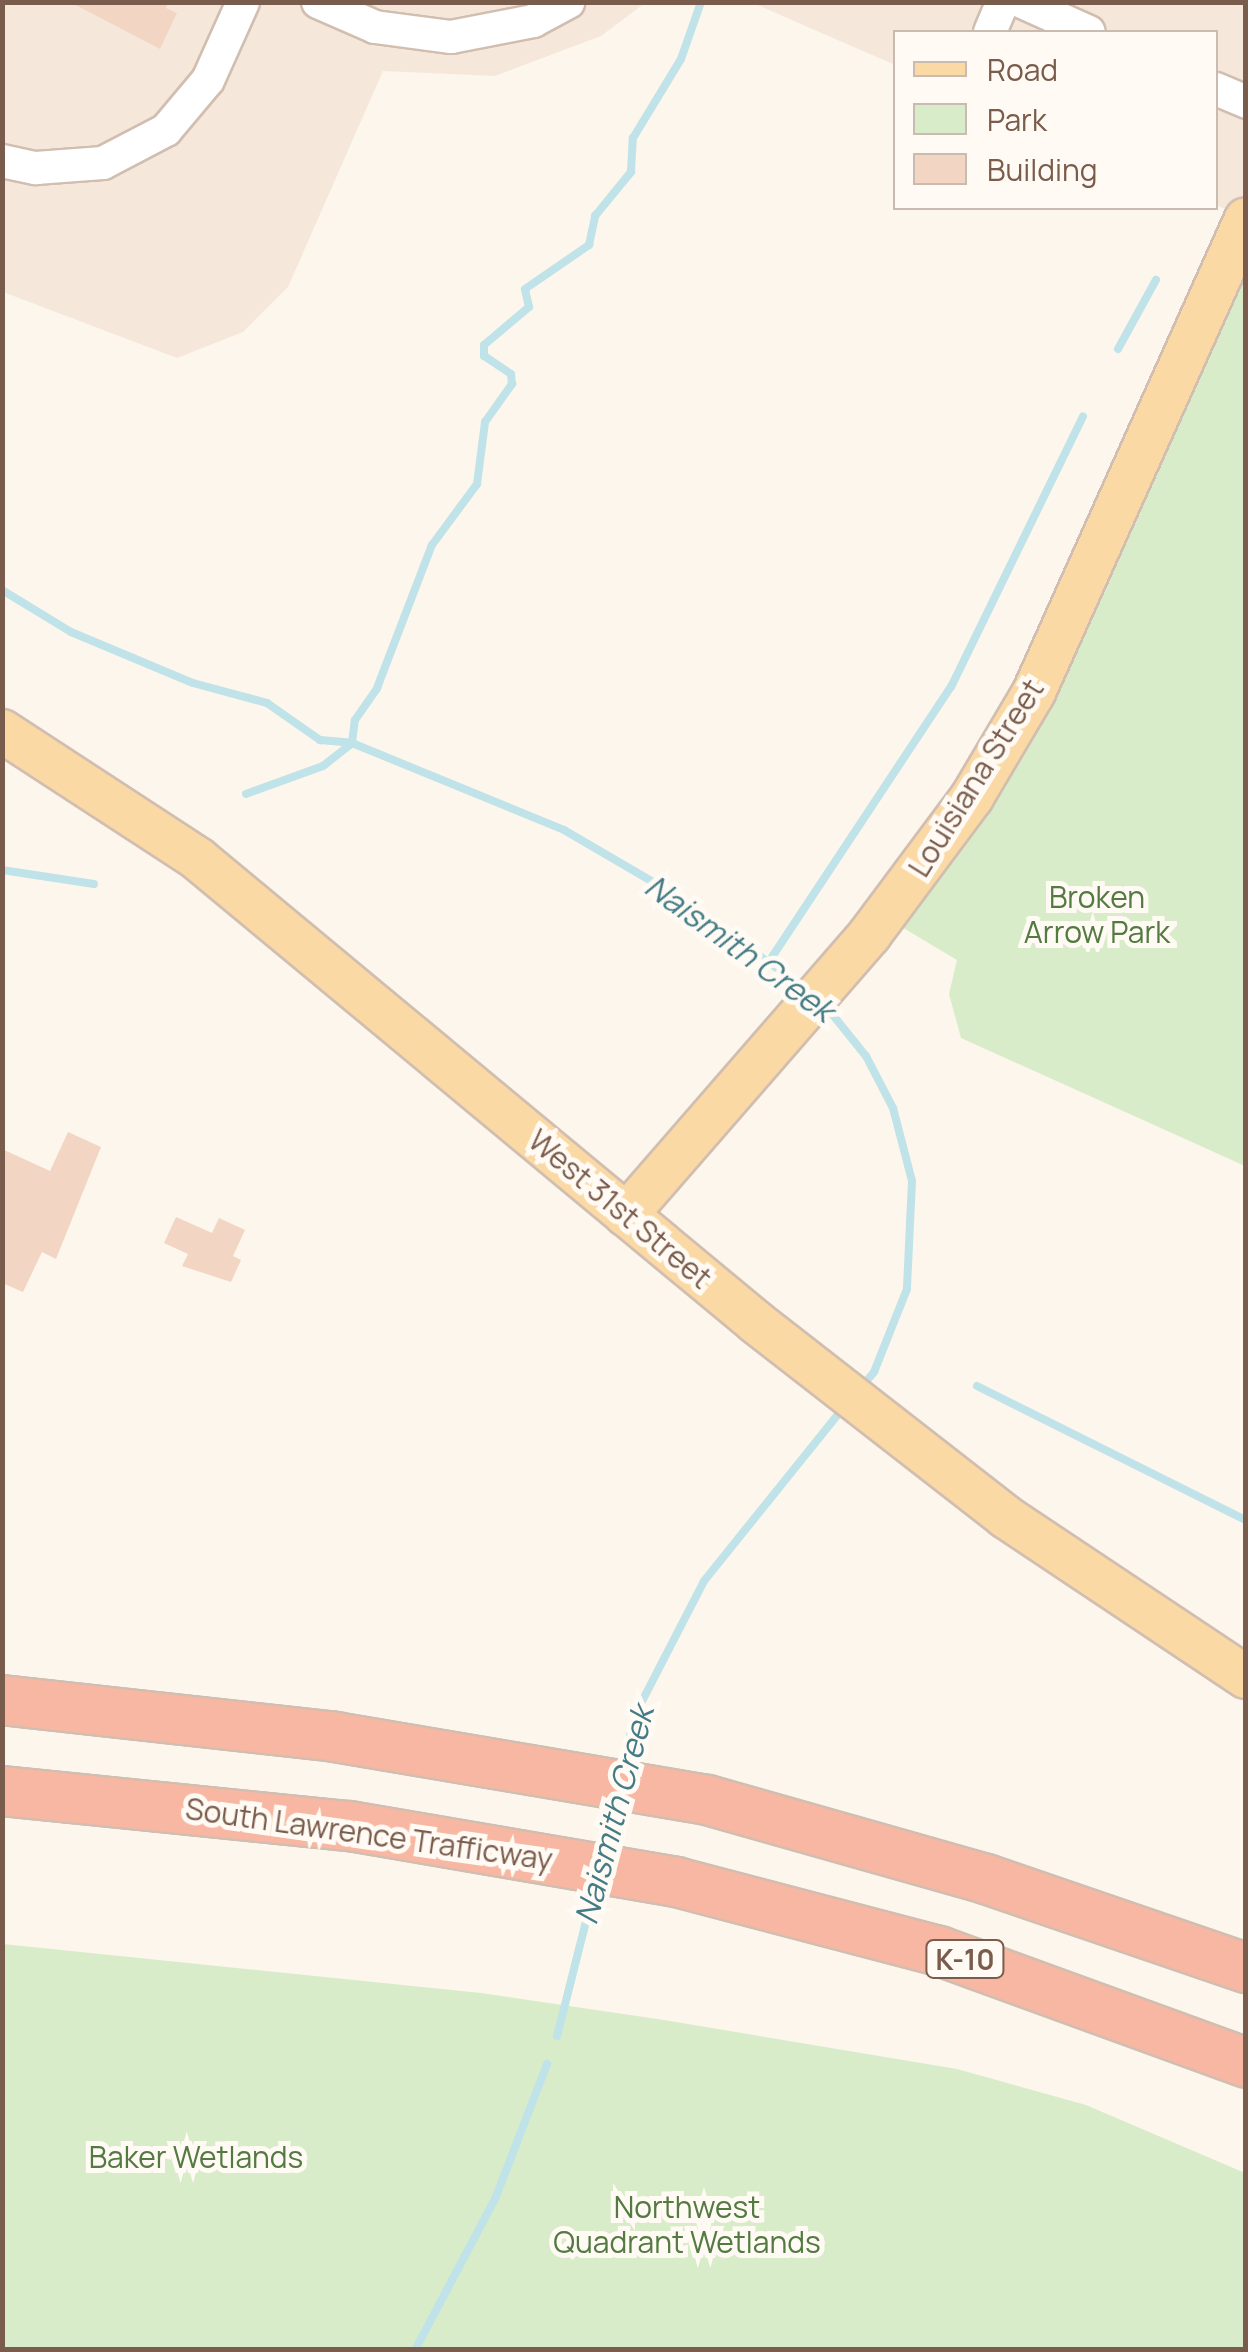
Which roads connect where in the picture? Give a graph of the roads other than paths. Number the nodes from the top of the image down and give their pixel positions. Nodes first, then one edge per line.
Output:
1 (243, 2) edge
2 (318, 2) edge
3 (568, 2) edge
4 (1003, 2) edge
5 (1022, 2) edge
6 (991, 30) edge
7 (1085, 30) edge
8 (1218, 90) edge
9 (1246, 102) edge
10 (2, 161) edge
11 (1246, 219) edge
12 (2, 731) edge
13 (626, 1215) junction
14 (1246, 1677) edge
15 (2, 1700) edge
16 (2, 1791) edge
17 (1246, 1968) edge
18 (1246, 2064) edge

1 - 10 street
2 - 3 street
4 - 6 street
5 - 7 street
8 - 9 street
11 - 13 main road, Louisiana Street
12 - 13 main road, West 31st Street
13 - 14 main road, West 31st Street
15 - 17 highway
16 - 18 highway, South Lawrence Trafficway / K-10

